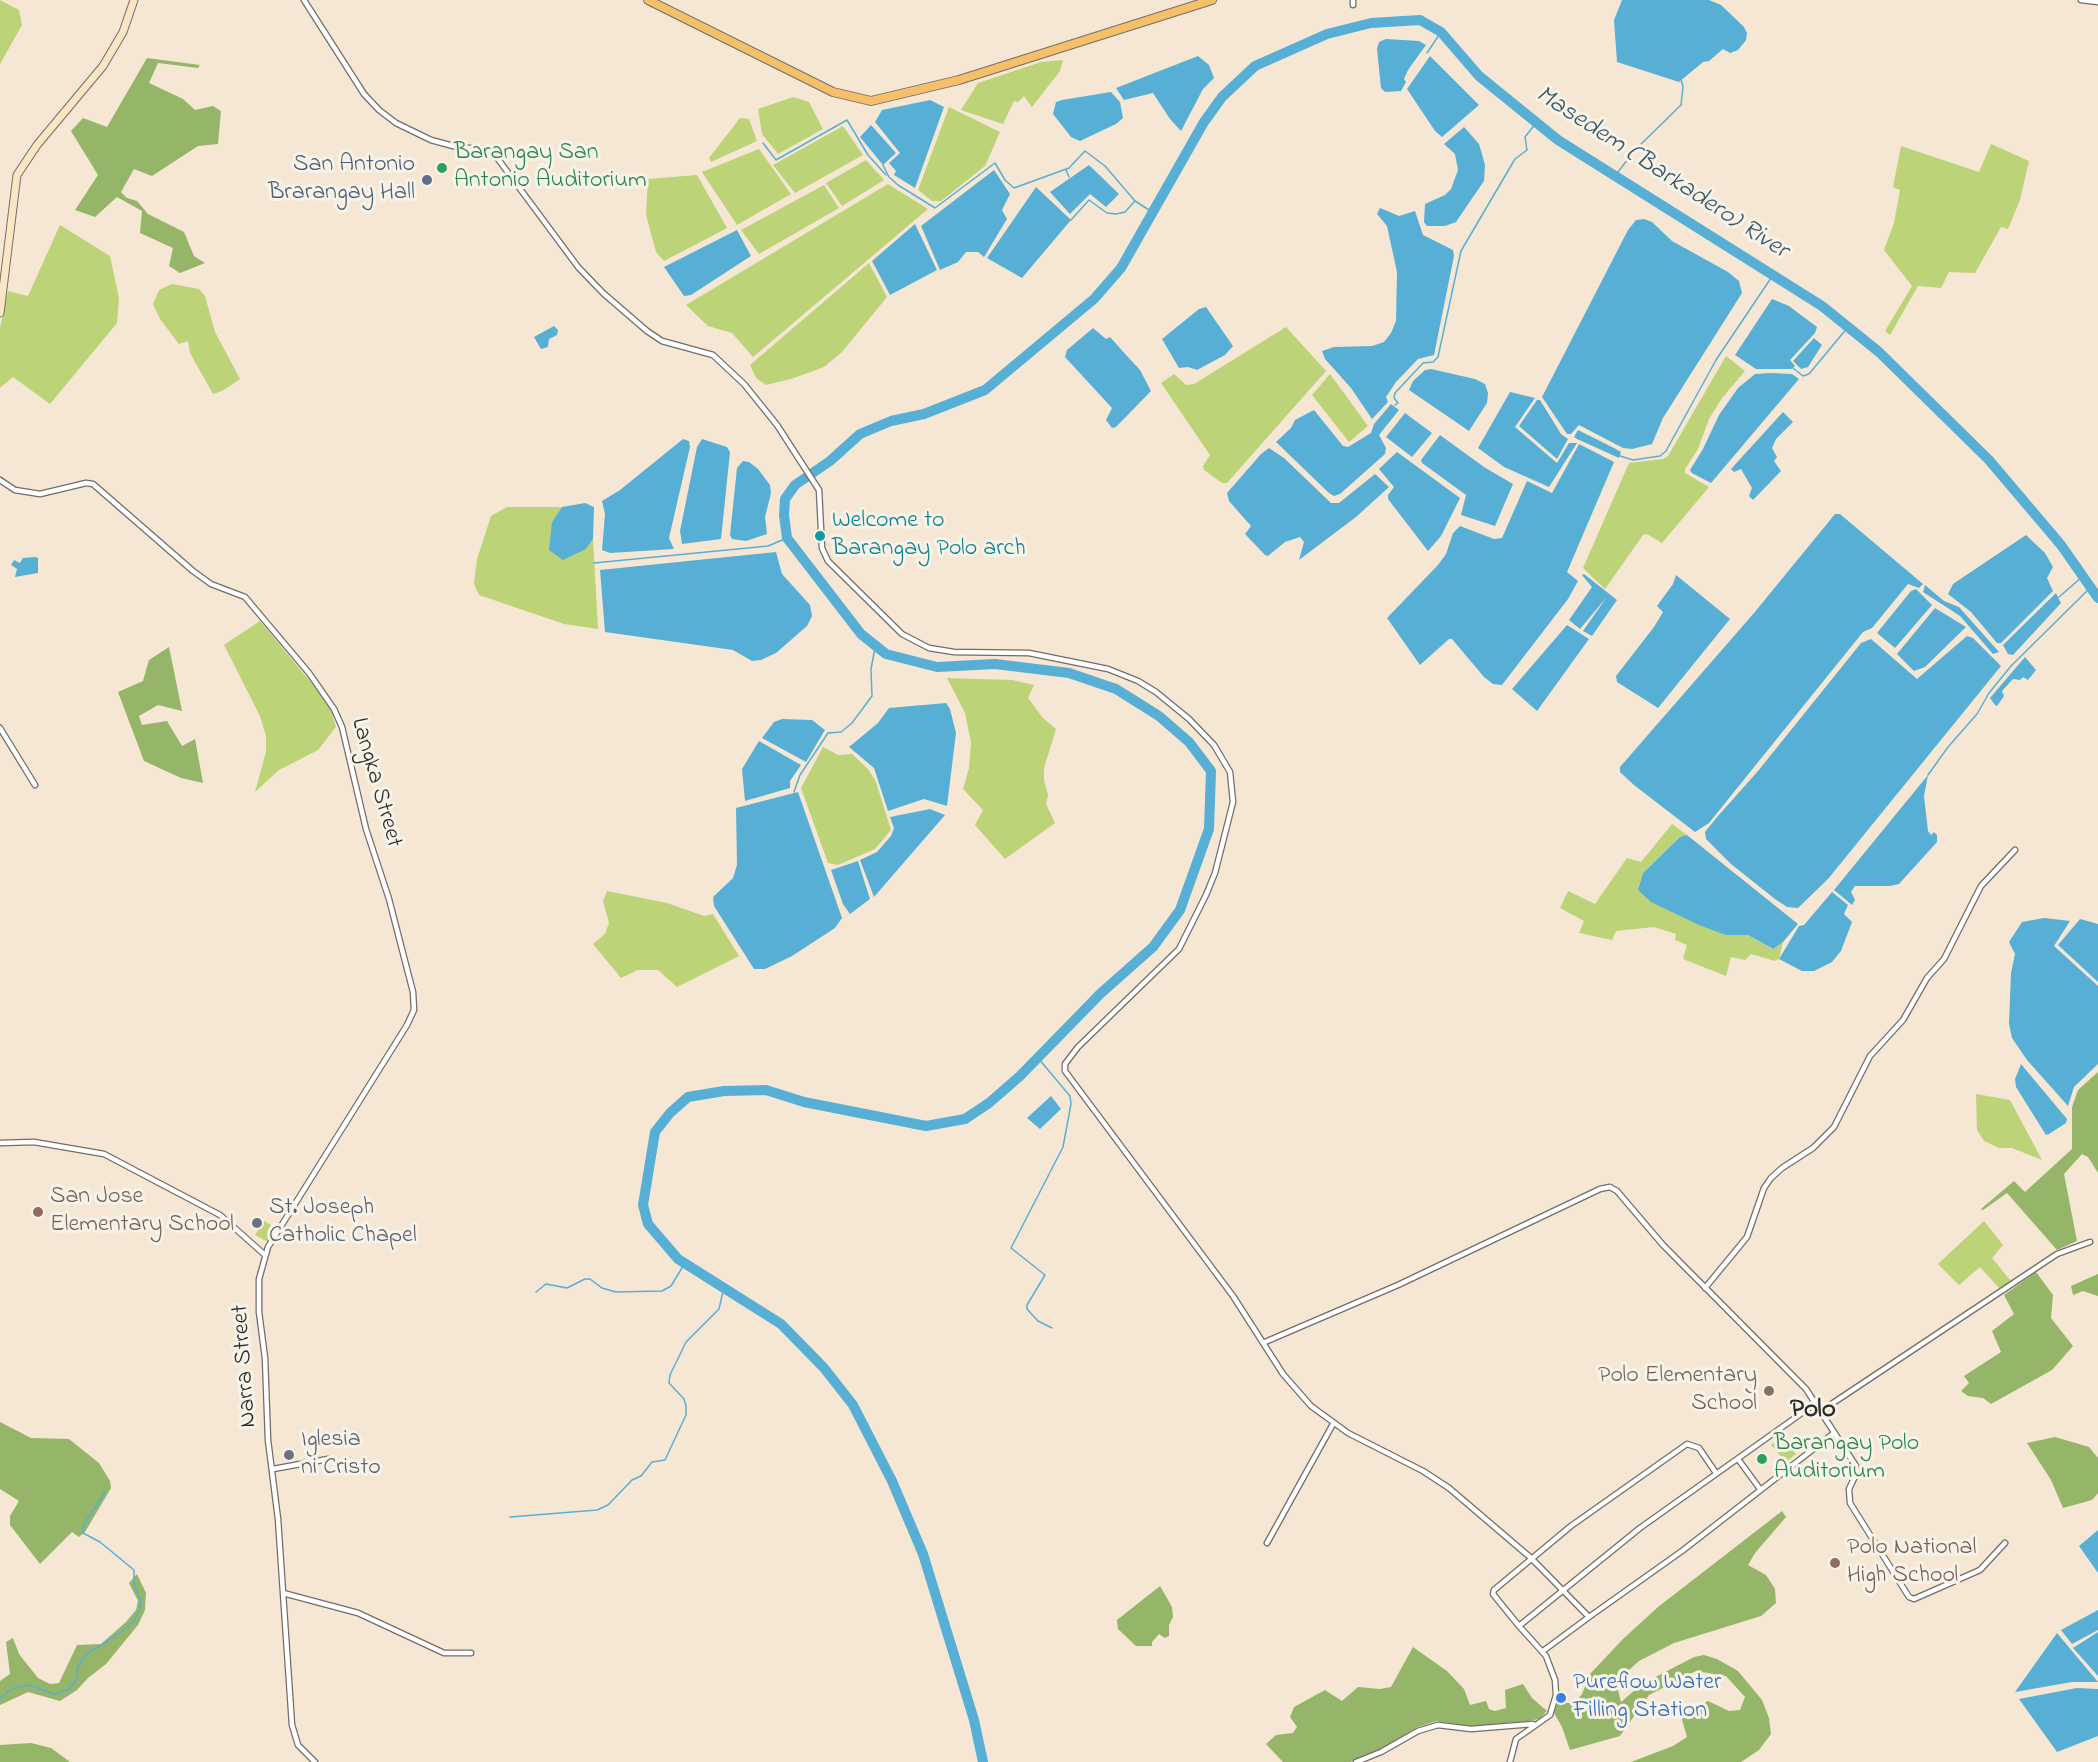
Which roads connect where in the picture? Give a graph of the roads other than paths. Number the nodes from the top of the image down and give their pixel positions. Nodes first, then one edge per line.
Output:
1 (134, 0) edge
2 (304, 0) edge
3 (648, 0) edge
4 (1212, 0) edge
5 (2081, 0) edge
6 (2098, 2) edge
7 (0, 313) edge
8 (0, 480) edge
9 (0, 728) edge
10 (35, 785) dead end
11 (2015, 850) dead end
12 (0, 1143) edge
13 (2090, 1242) dead end
14 (265, 1254) junction
15 (1705, 1287) junction
16 (1265, 1342) junction
17 (1816, 1403) junction
18 (1821, 1411) junction
19 (1333, 1424) junction
20 (1834, 1433) junction
21 (328, 1459) dead end
22 (1738, 1459) junction
23 (273, 1469) junction
24 (1716, 1473) junction
25 (1760, 1489) junction
26 (1267, 1543) dead end
27 (2006, 1543) dead end
28 (1531, 1558) junction
29 (1563, 1589) junction
30 (283, 1593) junction
31 (1589, 1617) junction
32 (1519, 1626) junction
33 (1543, 1651) junction
34 (471, 1653) dead end
35 (1536, 1724) junction
36 (315, 1762) edge
37 (1356, 1762) edge
38 (1510, 1762) edge

1 - 7 street
2 - 16 street
3 - 4 main road
5 - 6 street
8 - 14 street, Langka Street
9 - 10 street
11 - 15 street
12 - 14 street
13 - 18 street
14 - 23 street, Narra Street
15 - 16 street
15 - 17 street
16 - 19 street
17 - 18 street
17 - 22 street
18 - 20 street
19 - 26 street
19 - 28 street
20 - 25 street
20 - 27 street
21 - 23 street
22 - 24 street
22 - 25 street
23 - 30 street, Narra Street
24 - 28 street
24 - 29 street
25 - 31 street
28 - 29 street
28 - 32 street
29 - 31 street
29 - 32 street
30 - 34 street
30 - 36 street, Narra Street
31 - 33 street
32 - 33 street
33 - 35 street
35 - 37 street
35 - 38 street

